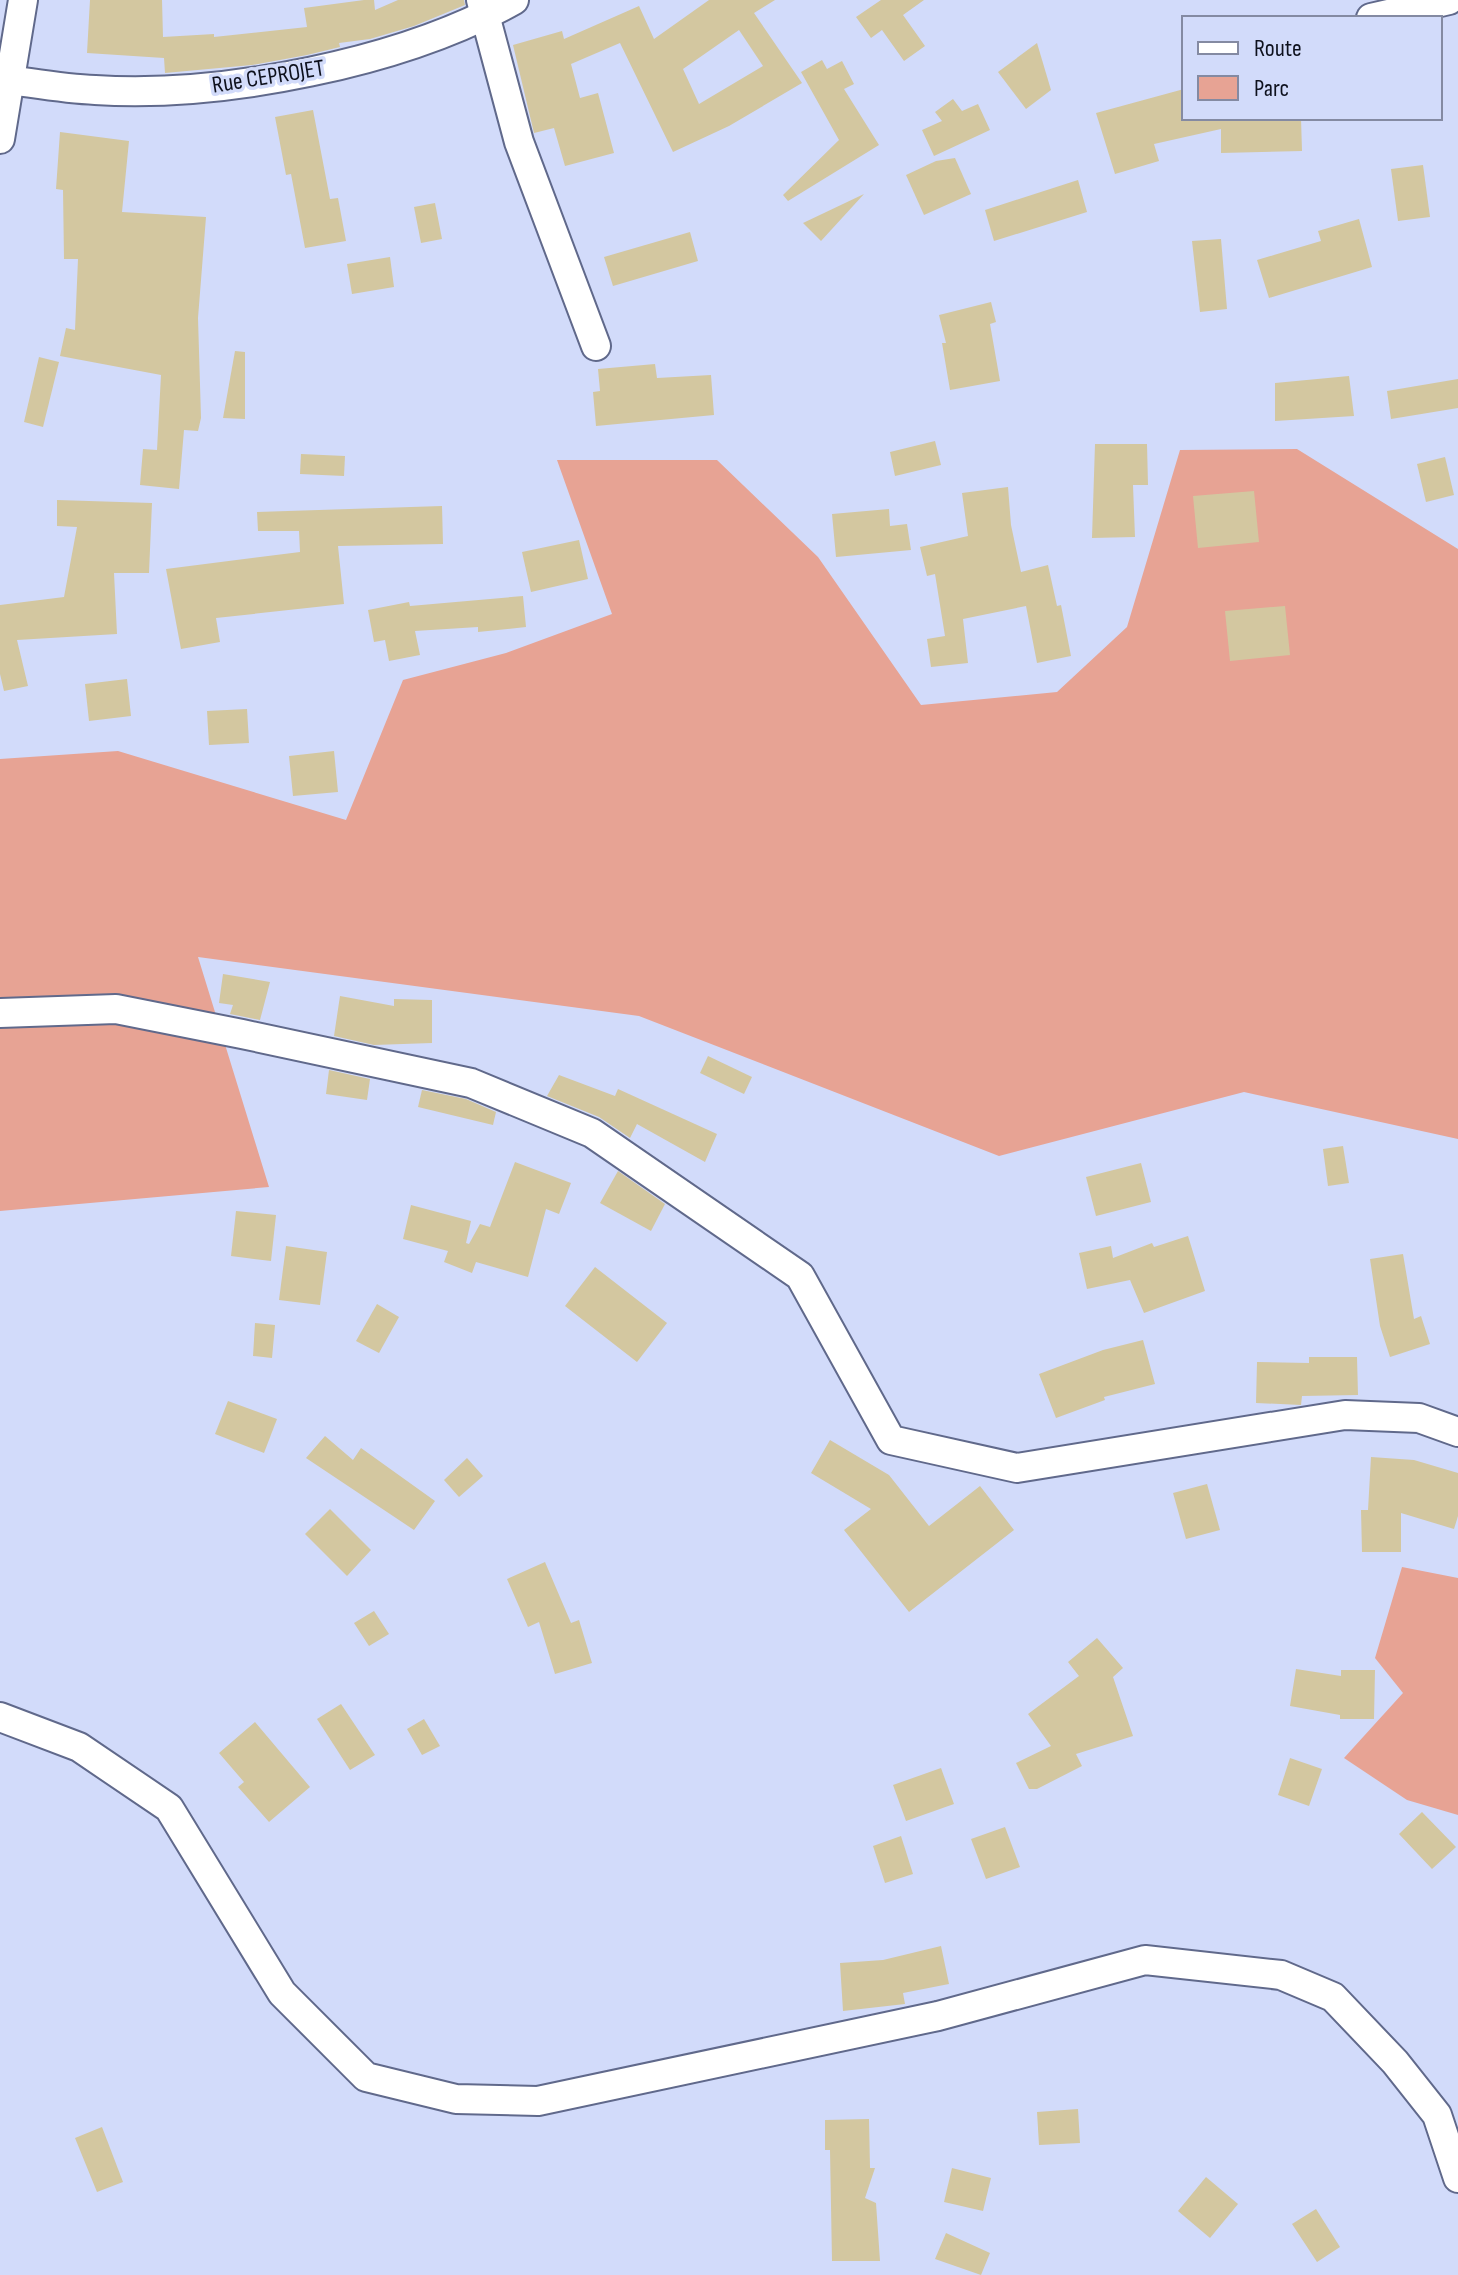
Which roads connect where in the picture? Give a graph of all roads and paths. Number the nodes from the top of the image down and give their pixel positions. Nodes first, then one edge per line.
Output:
1 (23, 0) edge
2 (514, 0) edge
3 (1449, 0) edge
4 (484, 8) edge
5 (1380, 16) edge
6 (10, 80) junction
7 (0, 139) edge
8 (596, 346) dead end
9 (0, 1013) edge
10 (1458, 1432) edge
11 (0, 1717) edge
12 (1458, 2178) edge

1 - 6 street
2 - 4 street, Rue CEPROJET
3 - 5 street
4 - 6 street, Rue CEPROJET
4 - 8 street
6 - 7 street
9 - 10 street
11 - 12 street

